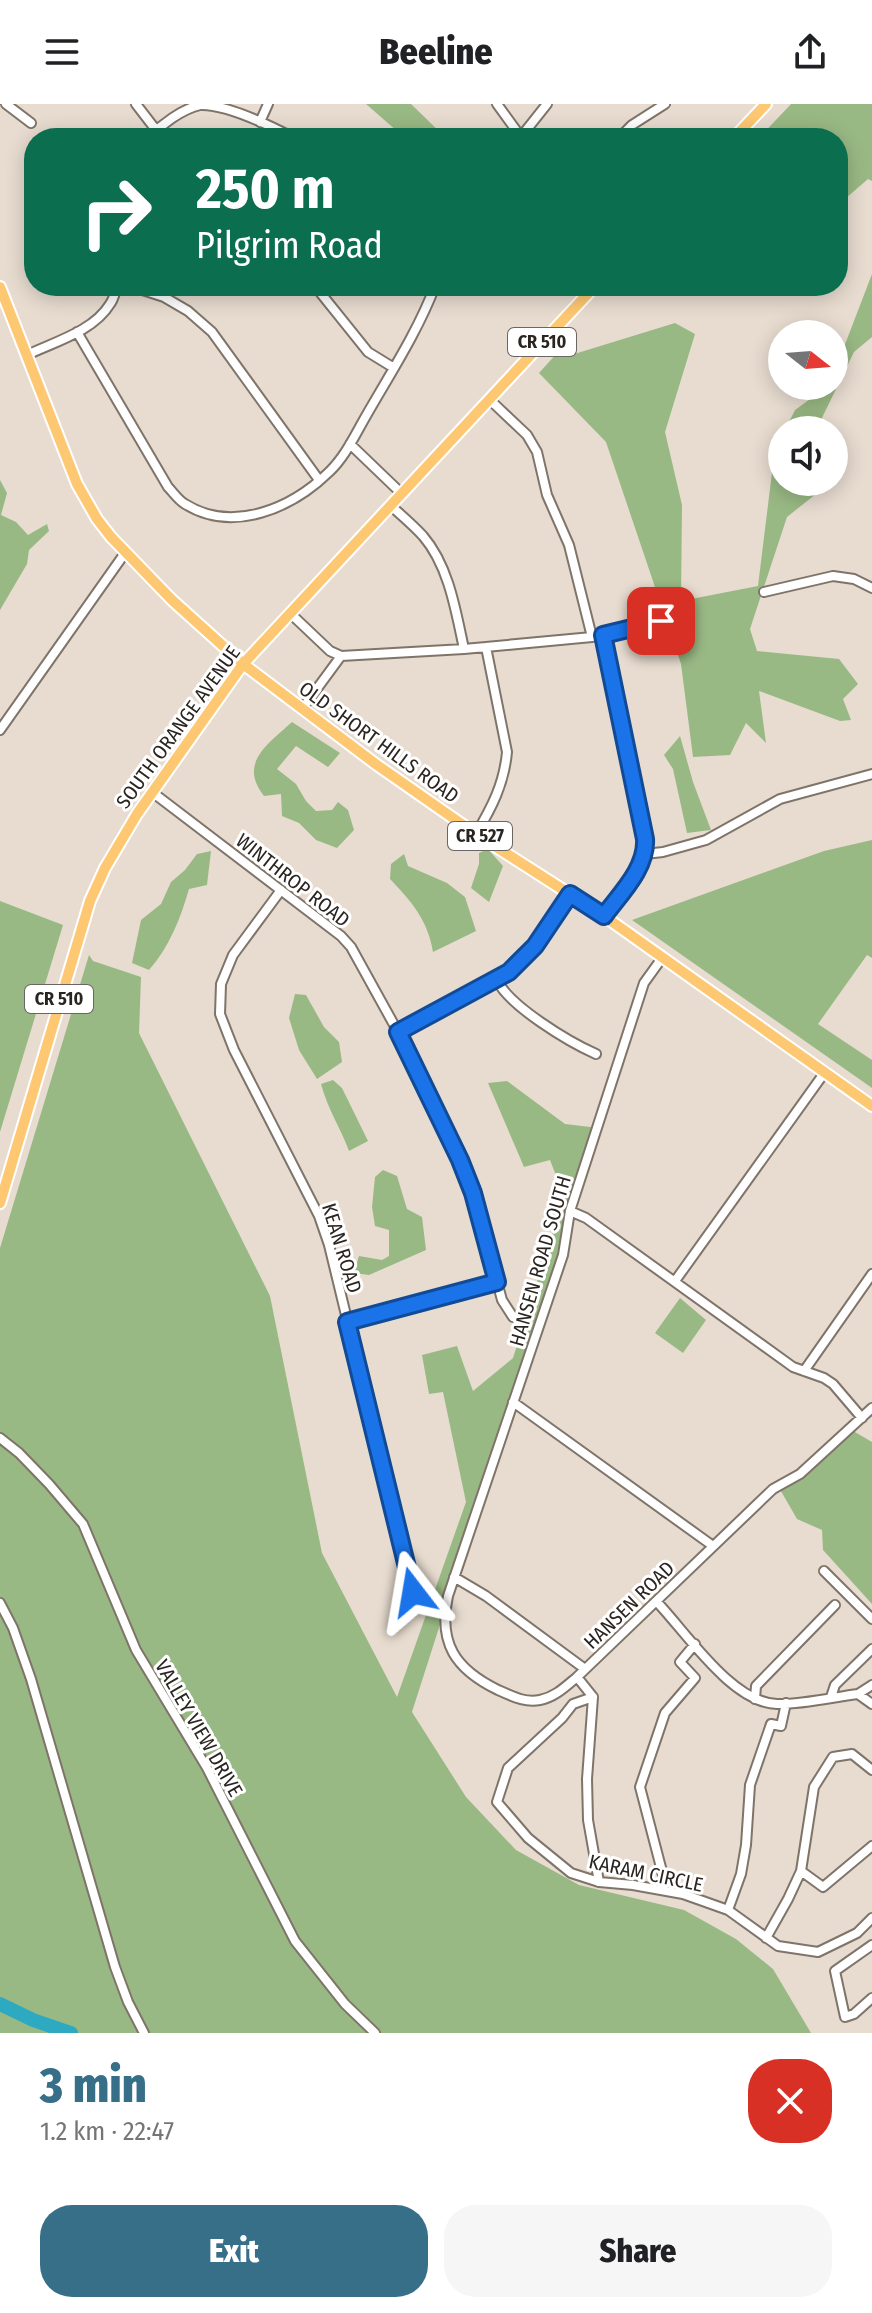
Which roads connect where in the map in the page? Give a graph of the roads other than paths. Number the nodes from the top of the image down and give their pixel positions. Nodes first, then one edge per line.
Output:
1 (6, 104) edge
2 (136, 104) edge
3 (268, 104) edge
4 (497, 104) edge
5 (547, 104) edge
6 (665, 104) edge
7 (766, 104) edge
8 (260, 122) junction
9 (31, 123) dead end
10 (154, 128) edge
11 (160, 128) edge
12 (273, 128) edge
13 (514, 128) edge
14 (528, 128) edge
15 (629, 128) edge
16 (743, 128) edge
17 (0, 287) edge
18 (114, 296) edge
19 (161, 296) edge
20 (323, 296) edge
21 (430, 296) edge
22 (586, 296) edge
23 (77, 332) junction
24 (27, 355) junction
25 (394, 368) junction
26 (489, 399) junction
27 (350, 444) junction
28 (319, 480) junction
29 (401, 493) junction
30 (390, 505) junction
31 (125, 553) junction
32 (872, 588) edge
33 (764, 592) dead end
34 (291, 614) junction
35 (661, 621) dead end
36 (603, 635) junction
37 (592, 637) junction
38 (486, 647) junction
39 (464, 649) junction
40 (341, 656) junction
41 (243, 664) junction
42 (302, 709) junction
43 (0, 730) edge
44 (872, 774) edge
45 (152, 792) junction
46 (476, 834) junction
47 (645, 854) junction
48 (281, 890) junction
49 (570, 894) junction
50 (604, 916) junction
51 (662, 958) junction
52 (497, 980) junction
53 (398, 1032) junction
54 (596, 1054) dead end
55 (825, 1072) junction
56 (872, 1106) edge
57 (0, 1203) edge
58 (570, 1211) junction
59 (872, 1274) edge
60 (675, 1281) junction
61 (497, 1282) junction
62 (513, 1317) dead end
63 (347, 1322) junction
64 (804, 1371) junction
65 (513, 1402) junction
66 (872, 1408) edge
67 (862, 1418) junction
68 (0, 1438) edge
69 (713, 1546) junction
70 (824, 1571) dead end
71 (454, 1577) junction
72 (417, 1598) dead end
73 (656, 1601) junction
74 (0, 1603) edge
75 (835, 1605) dead end
76 (872, 1619) edge
77 (695, 1644) junction
78 (872, 1649) edge
79 (585, 1669) junction
80 (577, 1677) junction
81 (872, 1685) edge
82 (858, 1694) junction
83 (593, 1697) junction
84 (831, 1697) junction
85 (755, 1699) junction
86 (786, 1703) junction
87 (872, 1704) edge
88 (872, 1770) edge
89 (872, 1846) edge
90 (801, 1871) junction
91 (599, 1882) junction
92 (662, 1890) junction
93 (728, 1910) junction
94 (872, 1918) edge
95 (850, 1936) junction
96 (766, 1938) junction
97 (872, 1945) edge
98 (858, 1954) junction
99 (872, 1998) edge
100 (144, 2033) edge
101 (375, 2033) edge

1 - 9 street
2 - 10 street
3 - 8 street
4 - 13 street
5 - 14 street
6 - 15 street
7 - 16 main road
8 - 11 street
8 - 12 street
17 - 24 main road, OLD SHORT HILLS ROAD / CR 527
18 - 23 street
19 - 28 street
20 - 25 street
21 - 25 street
22 - 26 main road, SOUTH ORANGE AVENUE / CR 510
23 - 24 street
23 - 28 street
24 - 31 main road, OLD SHORT HILLS ROAD / CR 527
25 - 27 street
26 - 29 main road, SOUTH ORANGE AVENUE / CR 510
26 - 37 street
27 - 28 street
27 - 29 street
29 - 30 main road, SOUTH ORANGE AVENUE / CR 510
30 - 34 main road, SOUTH ORANGE AVENUE / CR 510
30 - 39 street
31 - 41 main road, OLD SHORT HILLS ROAD / CR 527
31 - 43 street
32 - 33 street
34 - 40 street
34 - 41 main road, SOUTH ORANGE AVENUE / CR 510
35 - 36 street
36 - 37 street
36 - 47 street
37 - 38 street
38 - 39 street
38 - 46 street
39 - 40 street
40 - 42 street
41 - 42 main road, OLD SHORT HILLS ROAD / CR 527
41 - 45 main road, SOUTH ORANGE AVENUE / CR 510
42 - 46 main road, OLD SHORT HILLS ROAD / CR 527
44 - 47 street
45 - 48 street, WINTHROP ROAD
45 - 57 main road, SOUTH ORANGE AVENUE / CR 510
46 - 49 main road, OLD SHORT HILLS ROAD / CR 527
47 - 50 street
48 - 53 street, WINTHROP ROAD
48 - 63 street, KEAN ROAD
49 - 50 main road, OLD SHORT HILLS ROAD / CR 527
49 - 52 street
50 - 51 main road, OLD SHORT HILLS ROAD / CR 527
51 - 55 main road, OLD SHORT HILLS ROAD / CR 527
51 - 58 street, HANSEN ROAD SOUTH
52 - 53 street
52 - 54 street
53 - 61 street, WINTHROP ROAD
55 - 56 main road, OLD SHORT HILLS ROAD / CR 527
55 - 60 street
58 - 60 street
58 - 65 street, HANSEN ROAD SOUTH
59 - 64 street
60 - 64 street
61 - 62 street, WINTHROP ROAD
61 - 63 street
63 - 72 street, KEAN ROAD
64 - 67 street
65 - 69 street
65 - 71 street, HANSEN ROAD SOUTH
66 - 67 street, HANSEN ROAD
67 - 69 street, HANSEN ROAD
68 - 101 street, VALLEY VIEW DRIVE
69 - 73 street, HANSEN ROAD
70 - 76 street
71 - 79 street
71 - 80 street, HANSEN ROAD
73 - 77 street
73 - 79 street, HANSEN ROAD
74 - 100 street
75 - 85 street
77 - 85 street
77 - 92 street
78 - 84 street
79 - 80 street, HANSEN ROAD
80 - 83 street
81 - 82 street
82 - 84 street
82 - 87 street
83 - 91 street
83 - 91 street, KARAM CIRCLE
84 - 86 street
85 - 86 street
86 - 93 street
88 - 90 street
89 - 90 street
90 - 96 street
91 - 92 street, KARAM CIRCLE
92 - 93 street, KARAM CIRCLE
93 - 96 street, KARAM CIRCLE
94 - 95 street, KARAM CIRCLE
95 - 96 street, KARAM CIRCLE
95 - 98 street
97 - 98 street
98 - 99 street

